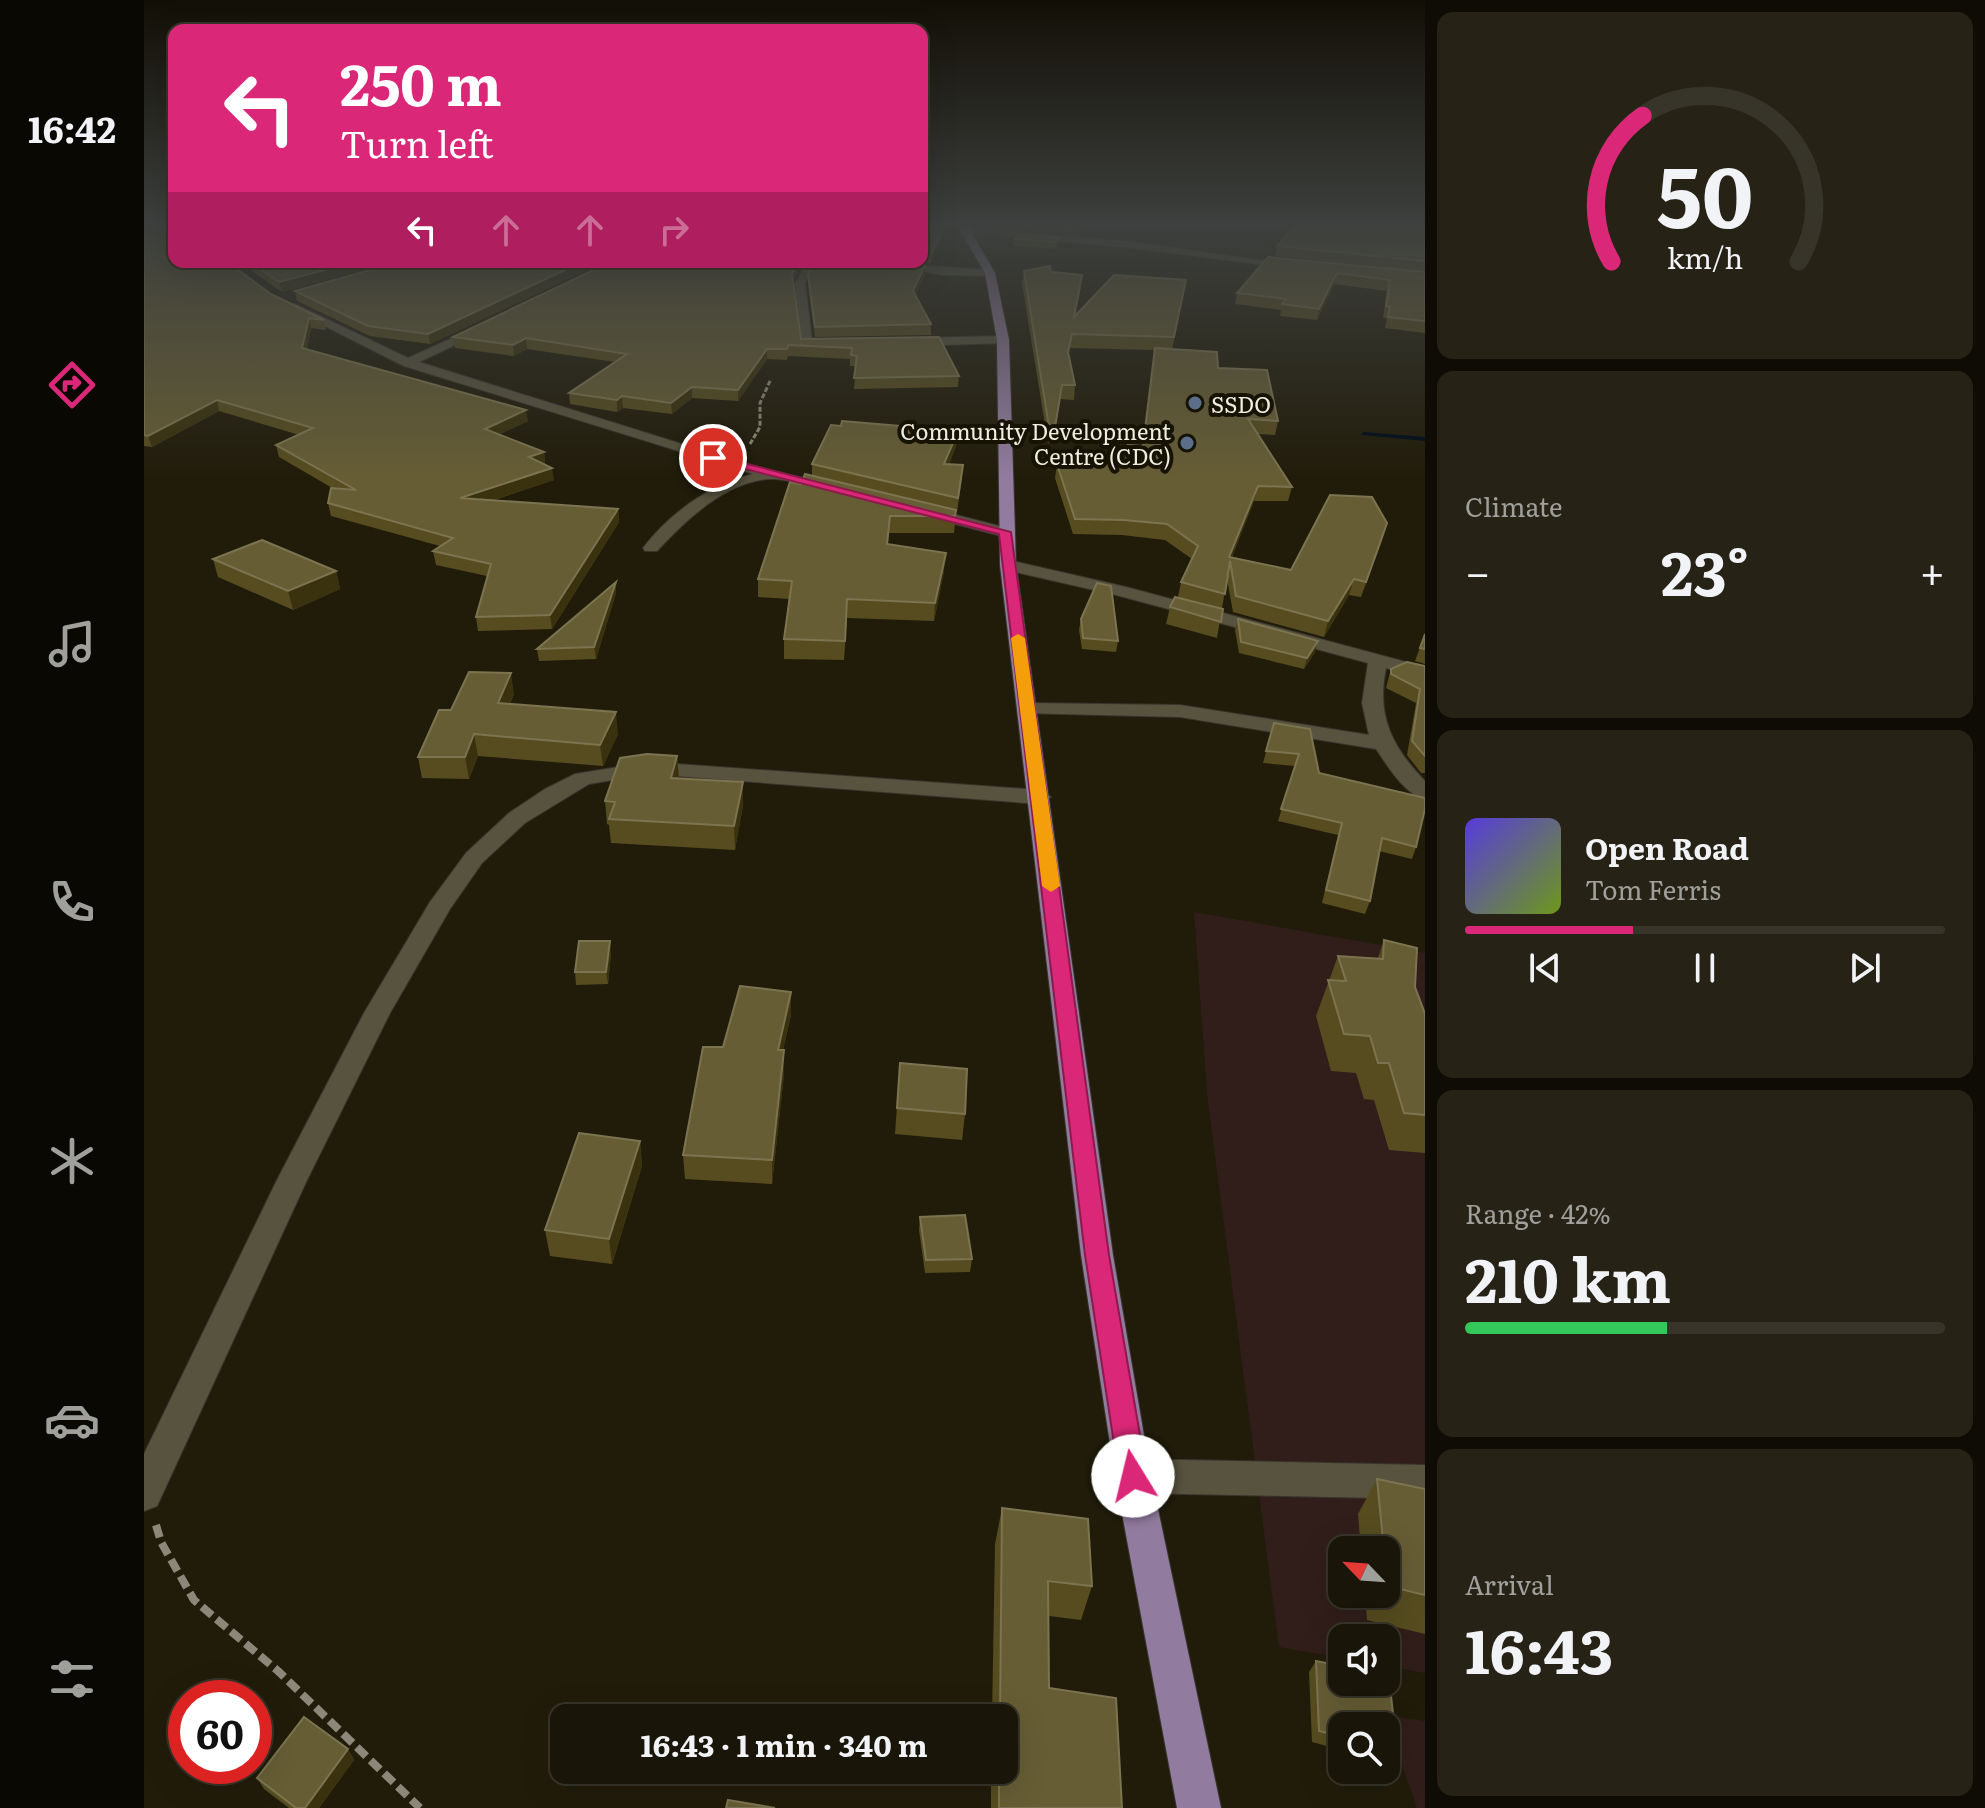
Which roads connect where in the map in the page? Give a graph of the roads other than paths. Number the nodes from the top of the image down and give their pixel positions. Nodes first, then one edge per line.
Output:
1 (298, 308) edge
2 (803, 308) edge
3 (997, 308) edge
4 (501, 319) edge
5 (1003, 340) junction
6 (897, 342) edge
7 (852, 343) edge
8 (408, 363) junction
9 (772, 475) junction
10 (850, 494) edge
11 (912, 509) edge
12 (1005, 532) junction
13 (651, 548) dead end
14 (1008, 565) junction
15 (1378, 662) junction
16 (1425, 673) edge
17 (1028, 709) junction
18 (1384, 744) junction
19 (1425, 793) edge
20 (1040, 797) junction
21 (1133, 1476) junction
22 (1425, 1482) edge
23 (144, 1491) edge
24 (1199, 1808) edge

1 - 8 street
2 - 7 street
3 - 5 main road
4 - 8 street
5 - 6 street
5 - 12 main road
8 - 9 street
9 - 10 street
9 - 13 street
11 - 12 street
12 - 14 main road
14 - 15 street
14 - 17 main road
15 - 16 street
15 - 18 street
17 - 18 street
17 - 20 main road
18 - 19 street
20 - 21 main road
20 - 23 street
21 - 22 street
21 - 24 main road

